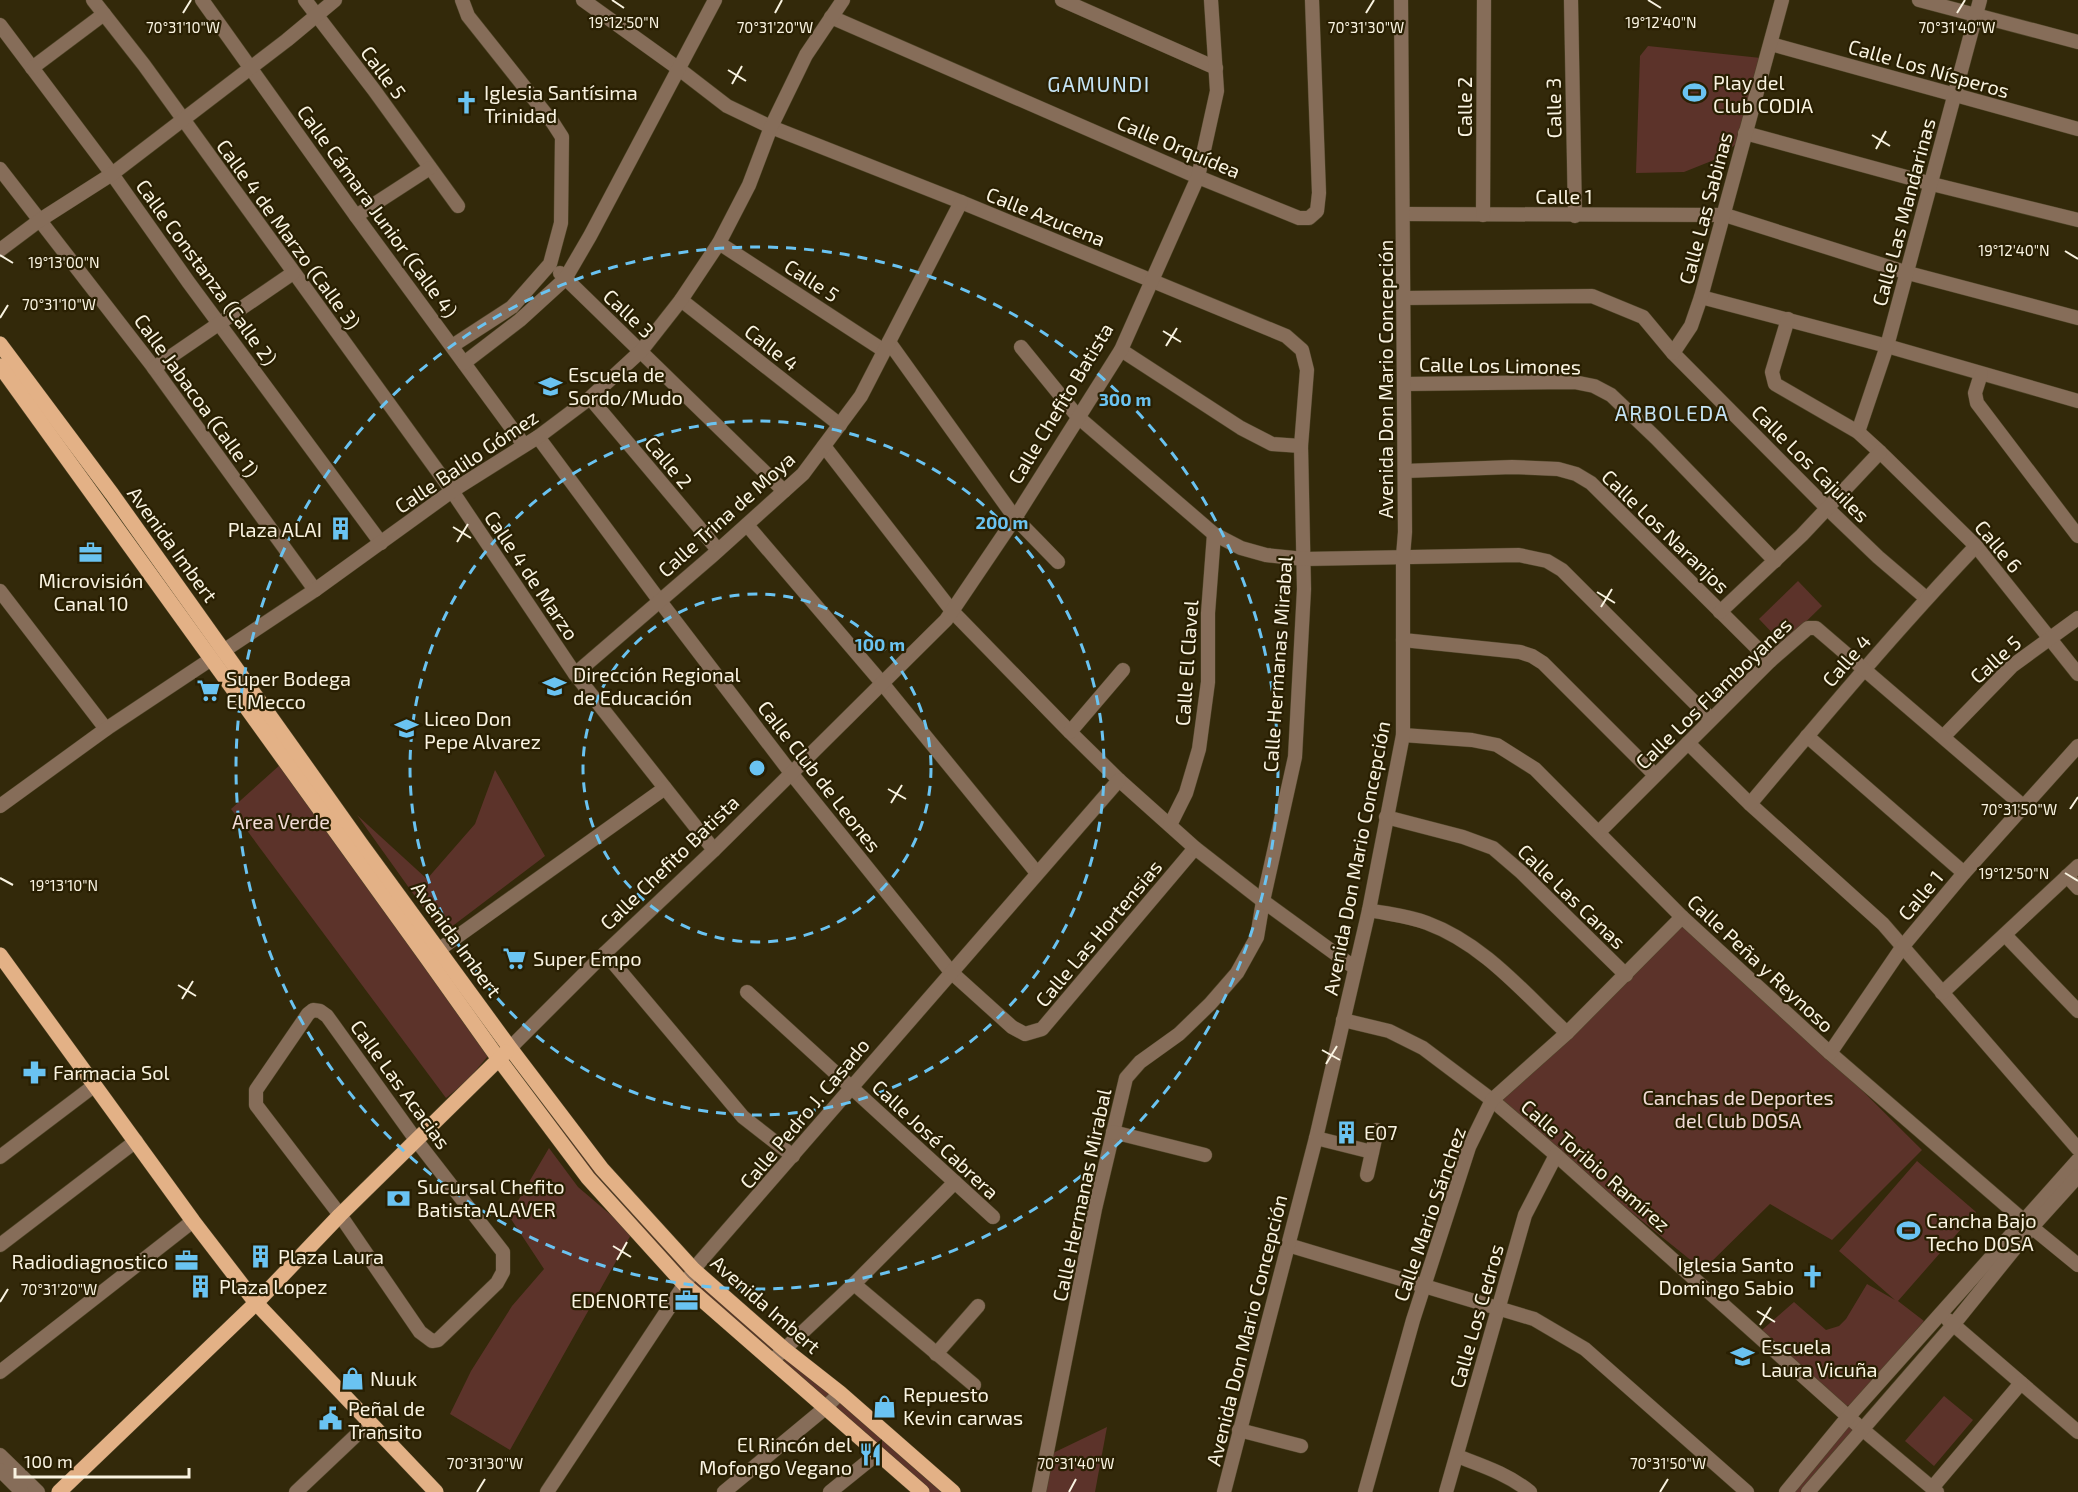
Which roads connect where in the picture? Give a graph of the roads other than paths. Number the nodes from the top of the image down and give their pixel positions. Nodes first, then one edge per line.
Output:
1 (93, 0) edge
2 (202, 0) edge
3 (305, 0) edge
4 (335, 0) edge
5 (462, 0) edge
6 (582, 0) edge
7 (714, 0) edge
8 (843, 0) edge
9 (1062, 0) edge
10 (1211, 0) edge
11 (1312, 0) edge
12 (1401, 0) edge
13 (1484, 0) edge
14 (1571, 0) edge
15 (1782, 0) edge
16 (1919, 0) edge
17 (1980, 0) edge
18 (1976, 14) junction
19 (105, 15) junction
20 (316, 16) junction
21 (831, 17) junction
22 (0, 25) edge
23 (2078, 42) edge
24 (1771, 44) junction
25 (32, 68) junction
26 (250, 68) junction
27 (1216, 68) junction
28 (679, 69) junction
29 (1954, 96) junction
30 (181, 119) junction
31 (771, 127) junction
32 (2078, 129) edge
33 (1745, 133) junction
34 (430, 168) junction
35 (0, 169) edge
36 (112, 174) junction
37 (1198, 177) junction
38 (1932, 184) junction
39 (962, 202) junction
40 (458, 206) dead end
41 (1404, 214) junction
42 (1482, 214) junction
43 (1725, 215) junction
44 (356, 216) junction
45 (1575, 216) junction
46 (40, 220) junction
47 (2078, 220) edge
48 (719, 243) junction
49 (0, 250) edge
50 (550, 264) junction
51 (293, 273) junction
52 (1908, 273) junction
53 (565, 279) junction
54 (1152, 280) junction
55 (1701, 297) junction
56 (1404, 298) junction
57 (681, 300) junction
58 (2078, 318) edge
59 (1788, 319) junction
60 (219, 323) junction
61 (0, 344) edge
62 (452, 346) junction
63 (886, 346) junction
64 (1021, 346) dead end
65 (1887, 346) junction
66 (1120, 350) junction
67 (1302, 350) joint
68 (641, 351) junction
69 (1673, 353) junction
70 (464, 363) junction
71 (0, 366) edge
72 (154, 368) junction
73 (1981, 374) junction
74 (1404, 384) junction
75 (590, 398) junction
76 (2078, 401) edge
77 (1077, 417) junction
78 (840, 425) junction
79 (1858, 432) junction
80 (538, 437) junction
81 (524, 445) junction
82 (824, 446) junction
83 (1301, 446) junction
84 (1880, 452) junction
85 (1405, 471) junction
86 (452, 491) junction
87 (784, 491) junction
88 (106, 498) junction
89 (1828, 509) junction
90 (1015, 518) junction
91 (747, 525) junction
92 (1214, 534) junction
93 (2078, 536) edge
94 (381, 543) junction
95 (1976, 546) junction
96 (718, 550) junction
97 (1403, 556) junction
98 (1304, 560) junction
99 (1775, 561) junction
100 (1058, 562) dead end
101 (315, 590) junction
102 (0, 591) edge
103 (1926, 598) junction
104 (659, 600) junction
105 (952, 611) junction
106 (1720, 612) junction
107 (2078, 618) edge
108 (2048, 638) junction
109 (1403, 640) junction
110 (224, 651) junction
111 (210, 660) junction
112 (1770, 661) junction
113 (1864, 668) junction
114 (1123, 670) dead end
115 (575, 674) junction
116 (2078, 674) edge
117 (882, 683) junction
118 (1712, 719) junction
119 (106, 729) junction
120 (1070, 732) junction
121 (1403, 735) junction
122 (1807, 736) junction
123 (1944, 736) junction
124 (1688, 743) junction
125 (2078, 746) edge
126 (791, 773) junction
127 (1655, 775) junction
128 (1119, 780) junction
129 (665, 788) junction
130 (2, 801) edge
131 (1750, 804) junction
132 (2023, 807) junction
133 (1386, 817) junction
134 (1170, 825) junction
135 (1599, 832) junction
136 (356, 848) junction
137 (1195, 848) junction
138 (714, 850) junction
139 (2078, 866) edge
140 (1037, 873) junction
141 (1964, 873) junction
142 (2067, 876) junction
143 (2078, 888) edge
144 (1263, 901) junction
145 (1369, 910) junction
146 (1682, 917) junction
147 (2005, 935) junction
148 (1903, 946) junction
149 (604, 952) junction
150 (433, 954) junction
151 (0, 955) edge
152 (1355, 968) junction
153 (951, 972) junction
154 (1626, 975) junction
155 (747, 992) dead end
156 (1942, 993) junction
157 (2078, 1011) edge
158 (1343, 1020) junction
159 (1567, 1033) junction
160 (1025, 1034) joint
161 (510, 1047) junction
162 (1830, 1053) junction
163 (498, 1059) junction
164 (95, 1085) junction
165 (851, 1087) junction
166 (1492, 1100) junction
167 (1377, 1130) dead end
168 (1113, 1132) junction
169 (1316, 1138) junction
170 (416, 1140) junction
171 (136, 1141) junction
172 (2078, 1149) edge
173 (1372, 1152) junction
174 (1205, 1155) dead end
175 (1556, 1155) junction
176 (792, 1156) junction
177 (0, 1157) edge
178 (2078, 1161) edge
179 (1367, 1175) dead end
180 (2078, 1176) edge
181 (955, 1182) junction
182 (340, 1215) junction
183 (993, 1217) dead end
184 (193, 1221) junction
185 (2028, 1224) junction
186 (0, 1245) edge
187 (1288, 1245) junction
188 (2078, 1265) edge
189 (694, 1270) junction
190 (684, 1284) junction
191 (854, 1284) junction
192 (1424, 1286) junction
193 (256, 1303) junction
194 (978, 1306) dead end
195 (1498, 1309) junction
196 (1940, 1313) junction
197 (1953, 1325) junction
198 (784, 1349) junction
199 (936, 1354) junction
200 (772, 1361) junction
201 (0, 1372) edge
202 (2020, 1383) junction
203 (974, 1385) dead end
204 (840, 1393) junction
205 (826, 1407) junction
206 (1849, 1417) junction
207 (369, 1423) junction
208 (1862, 1429) junction
209 (1239, 1430) junction
210 (2078, 1432) edge
211 (1301, 1446) dead end
212 (877, 1454) junction
213 (0, 1455) edge
214 (1457, 1456) junction
215 (0, 1470) edge
216 (305, 1489) edge
217 (1040, 1489) edge
218 (1935, 1490) edge
219 (22, 1492) edge
220 (38, 1492) edge
221 (58, 1492) edge
222 (436, 1492) edge
223 (547, 1492) edge
224 (724, 1492) edge
225 (830, 1492) edge
226 (922, 1492) edge
227 (953, 1492) edge
228 (1027, 1492) edge
229 (1224, 1492) edge
230 (1365, 1492) edge
231 (1446, 1492) edge
232 (1530, 1492) edge
233 (1747, 1492) edge
234 (1786, 1492) edge
235 (1808, 1492) edge

1 - 19 street, Calle 4 de Marzo (Calle 3)
2 - 26 street, Calle Cámara Junior (Calle 4)
3 - 20 street, Calle 5
4 - 20 street
5 - 50 street
6 - 28 street
7 - 28 street
8 - 21 street, Calle Balilo Gómez
9 - 27 street
10 - 27 street, Calle Chefito Batista
11 - 37 street, Calle Orquídea
12 - 41 street, Avenida Don Mario Concepción
13 - 42 street, Calle 2
14 - 45 street, Calle 3
15 - 24 street, Calle Las Sabinas
16 - 18 street
17 - 18 street, Calle Las Mandarinas
18 - 23 street
18 - 29 street, Calle Las Mandarinas
19 - 25 street
19 - 30 street, Calle 4 de Marzo (Calle 3)
20 - 26 street
20 - 34 street, Calle 5
21 - 31 street, Calle Balilo Gómez
21 - 37 street, Calle Orquídea
22 - 25 street, Calle Constanza (Calle 2)
24 - 29 street, Calle Los Nísperos
24 - 33 street, Calle Las Sabinas
25 - 36 street, Calle Constanza (Calle 2)
26 - 30 street
26 - 44 street, Calle Cámara Junior (Calle 4)
27 - 37 street, Calle Chefito Batista
28 - 31 street
28 - 53 street
29 - 32 street, Calle Los Nísperos
29 - 38 street, Calle Las Mandarinas
30 - 36 street
30 - 51 street, Calle 4 de Marzo (Calle 3)
31 - 39 street, Calle Azucena
31 - 48 street, Calle Balilo Gómez
33 - 38 street
33 - 43 street, Calle Las Sabinas
34 - 40 street, Calle 5
34 - 44 street
35 - 46 street, Calle Jabacoa (Calle 1)
36 - 46 street
36 - 60 street, Calle Constanza (Calle 2)
37 - 54 street, Calle Chefito Batista
38 - 47 street
38 - 52 street, Calle Las Mandarinas
39 - 54 street, Calle Azucena
39 - 63 street, Calle Trina de Moya
41 - 42 street, Calle 1
41 - 56 street, Avenida Don Mario Concepción
42 - 45 street, Calle 1
43 - 45 street, Calle 1
43 - 52 street, Calle 1
43 - 55 street, Calle Las Sabinas
44 - 62 street, Calle Cámara Junior (Calle 4)
46 - 49 street
46 - 72 street, Calle Jabacoa (Calle 1)
48 - 57 street, Calle Balilo Gómez
48 - 63 street, Calle 5
50 - 53 street, Calle 3
50 - 62 street
51 - 60 street
51 - 86 street, Calle 4 de Marzo (Calle 3)
52 - 58 street, Calle 1
52 - 65 street, Calle Las Mandarinas
53 - 68 street, Calle 3
53 - 70 street
54 - 66 street, Calle Chefito Batista
54 - 67 street, Calle Azucena
55 - 59 street
55 - 69 street, Calle Las Sabinas
56 - 69 street, Calle Los Cajuiles
56 - 74 street, Avenida Don Mario Concepción
57 - 68 street, Calle Balilo Gómez
57 - 78 street, Calle 4
59 - 65 street
59 - 79 street, Calle 6
60 - 72 street
60 - 94 street, Calle Constanza (Calle 2)
61 - 88 main road, Avenida Imbert
62 - 70 street, Calle Cámara Junior (Calle 4)
63 - 78 street, Calle Trina de Moya
63 - 90 street
64 - 77 street
65 - 73 street
65 - 79 street, Calle Las Mandarinas
66 - 77 street, Calle Chefito Batista
66 - 83 street
67 - 83 street, Calle Hermanas Mirabal
68 - 75 street, Calle Balilo Gómez
68 - 87 street, Calle 3
69 - 89 street, Calle Los Cajuiles
70 - 81 street, Calle Cámara Junior (Calle 4)
71 - 88 main road, Avenida Imbert
72 - 101 street, Calle Jabacoa (Calle 1)
73 - 76 street
73 - 93 street
74 - 85 street, Avenida Don Mario Concepción
74 - 99 street, Calle Los Limones
75 - 80 street, Calle Balilo Gómez
75 - 96 street, Calle 2
77 - 90 street, Calle Chefito Batista
77 - 92 street
78 - 82 street, Calle Trina de Moya
79 - 84 street, Calle 6
80 - 81 street, Calle Balilo Gómez
80 - 104 street, Calle Club de Leones
81 - 86 street, Calle Balilo Gómez
82 - 87 street, Calle Trina de Moya
82 - 105 street
83 - 98 street, Calle Hermanas Mirabal
84 - 89 street
84 - 95 street, Calle 6
85 - 97 street, Avenida Don Mario Concepción
85 - 106 street, Calle Los Naranjos
86 - 94 street, Calle Balilo Gómez
86 - 115 street, Calle 4 de Marzo
87 - 91 street, Calle Trina de Moya
88 - 110 main road, Avenida Imbert
88 - 111 main road, Avenida Imbert
89 - 99 street
89 - 103 street, Calle Los Cajuiles
90 - 100 street
90 - 105 street, Calle Chefito Batista
91 - 96 street, Calle Trina de Moya
91 - 117 street
92 - 98 street
92 - 134 street, Calle El Clavel
94 - 101 street, Calle Balilo Gómez
95 - 103 street, Calle 4
95 - 108 street, Calle 6
96 - 104 street, Calle Trina de Moya
97 - 98 street
97 - 109 street, Avenida Don Mario Concepción
97 - 118 street
98 - 144 street, Calle Hermanas Mirabal
99 - 106 street
101 - 110 street, Calle Balilo Gómez
102 - 119 street
103 - 113 street, Calle 4
104 - 115 street, Calle Trina de Moya
104 - 126 street, Calle Club de Leones
105 - 117 street, Calle Chefito Batista
105 - 120 street
106 - 112 street, Calle Los Naranjos
107 - 108 street, Calle 5
108 - 116 street, Calle 6
108 - 123 street, Calle 5
109 - 121 street, Avenida Don Mario Concepción
109 - 127 street
110 - 111 street, Calle Balilo Gómez
110 - 136 main road, Avenida Imbert
111 - 119 street, Calle Balilo Gómez
111 - 136 main road, Avenida Imbert
112 - 113 street, Calle Los Flamboyanes
112 - 118 street, Calle Los Flamboyanes
113 - 122 street, Calle 4
113 - 123 street, Calle Los Flamboyanes
114 - 120 street
115 - 129 street, Calle 4 de Marzo
117 - 126 street, Calle Chefito Batista
117 - 140 street
118 - 124 street, Calle Los Flamboyanes
119 - 130 street, Calle Balilo Gómez
120 - 128 street
121 - 133 street, Avenida Don Mario Concepción
121 - 135 street, Calle Peña y Reynoso
122 - 131 street, Calle 4
122 - 141 street
123 - 132 street, Calle Los Flamboyanes
124 - 127 street, Calle Los Flamboyanes
124 - 131 street
125 - 132 street, Calle 1
126 - 138 street, Calle Chefito Batista
126 - 153 street, Calle Club de Leones
127 - 135 street, Calle Los Flamboyanes
128 - 134 street
128 - 140 street, Calle Pedro J. Casado
129 - 138 street, Calle 4 de Marzo
129 - 150 street
131 - 148 street
132 - 141 street, Calle 1
133 - 145 street, Avenida Don Mario Concepción
133 - 154 street, Calle Las Canas
134 - 137 street
135 - 146 street, Calle Peña y Reynoso
136 - 150 main road, Avenida Imbert
137 - 144 street
137 - 160 street, Calle Las Hortensias
138 - 149 street, Calle Chefito Batista
139 - 142 street
140 - 153 street, Calle Pedro J. Casado
141 - 148 street, Calle 1
142 - 143 street
142 - 147 street
144 - 152 street
144 - 168 street, Calle Hermanas Mirabal
145 - 152 street, Avenida Don Mario Concepción
145 - 159 street
146 - 154 street, Calle Mario Sánchez
146 - 162 street, Calle Peña y Reynoso
147 - 156 street
147 - 157 street
148 - 156 street
148 - 162 street, Calle 1
149 - 161 street, Calle Chefito Batista
149 - 176 street
150 - 161 main road, Avenida Imbert
150 - 163 main road, Avenida Imbert
151 - 164 main road
152 - 158 street, Avenida Don Mario Concepción
153 - 160 street, Calle Club de Leones
153 - 165 street, Calle Pedro J. Casado
154 - 159 street, Calle Mario Sánchez
155 - 165 street, Calle José Cabrera
156 - 172 street
158 - 166 street, Calle Toribio Ramírez
158 - 169 street, Avenida Don Mario Concepción
159 - 166 street, Calle Mario Sánchez
161 - 163 main road, Calle Chefito Batista
161 - 189 main road, Avenida Imbert
162 - 185 street, Calle Peña y Reynoso
163 - 170 main road, Calle Chefito Batista
163 - 190 main road, Avenida Imbert
164 - 171 main road
164 - 177 street
165 - 176 street, Calle Pedro J. Casado
165 - 181 street, Calle José Cabrera
166 - 175 street, Calle Toribio Ramírez
166 - 192 street, Calle Mario Sánchez
167 - 173 street
168 - 174 street
168 - 217 street, Calle Hermanas Mirabal
169 - 173 street
169 - 187 street, Avenida Don Mario Concepción
170 - 182 main road, Calle Chefito Batista
170 - 182 street, Calle Las Acacias
170 - 182 street, Calle Las Acacias
171 - 184 main road
171 - 186 street
173 - 179 street
175 - 195 street, Calle Los Cedros
175 - 206 street, Calle Toribio Ramírez
176 - 189 street, Calle Pedro J. Casado
178 - 185 street
180 - 185 street
181 - 183 street, Calle José Cabrera
181 - 191 street
182 - 193 main road, Calle Chefito Batista
184 - 193 main road
184 - 201 street
185 - 188 street, Calle Peña y Reynoso
185 - 196 street
185 - 197 street
187 - 192 street
187 - 209 street, Avenida Don Mario Concepción
189 - 190 street, Calle Pedro J. Casado
189 - 198 main road, Avenida Imbert
190 - 200 main road, Avenida Imbert
190 - 223 street, Calle Pedro J. Casado
191 - 198 street
191 - 199 street
192 - 195 street
192 - 230 street, Calle Mario Sánchez
193 - 207 main road
193 - 221 main road, Calle Chefito Batista
194 - 199 street
195 - 214 street, Calle Los Cedros
195 - 233 street
196 - 197 street
196 - 206 street
197 - 202 street
197 - 208 street
198 - 200 street
198 - 204 main road, Avenida Imbert
199 - 203 street
200 - 205 main road, Avenida Imbert
202 - 210 street
202 - 218 street
204 - 205 street
204 - 227 main road, Avenida Imbert
205 - 212 main road, Avenida Imbert
205 - 224 street
206 - 208 street, Calle Toribio Ramírez
206 - 234 street
207 - 216 street
207 - 222 main road
208 - 218 street, Calle Toribio Ramírez
208 - 235 street
209 - 211 street
209 - 229 street, Avenida Don Mario Concepción
212 - 225 street
212 - 226 main road, Avenida Imbert
213 - 220 street
214 - 231 street, Calle Los Cedros
214 - 232 street
215 - 219 street
217 - 228 street

